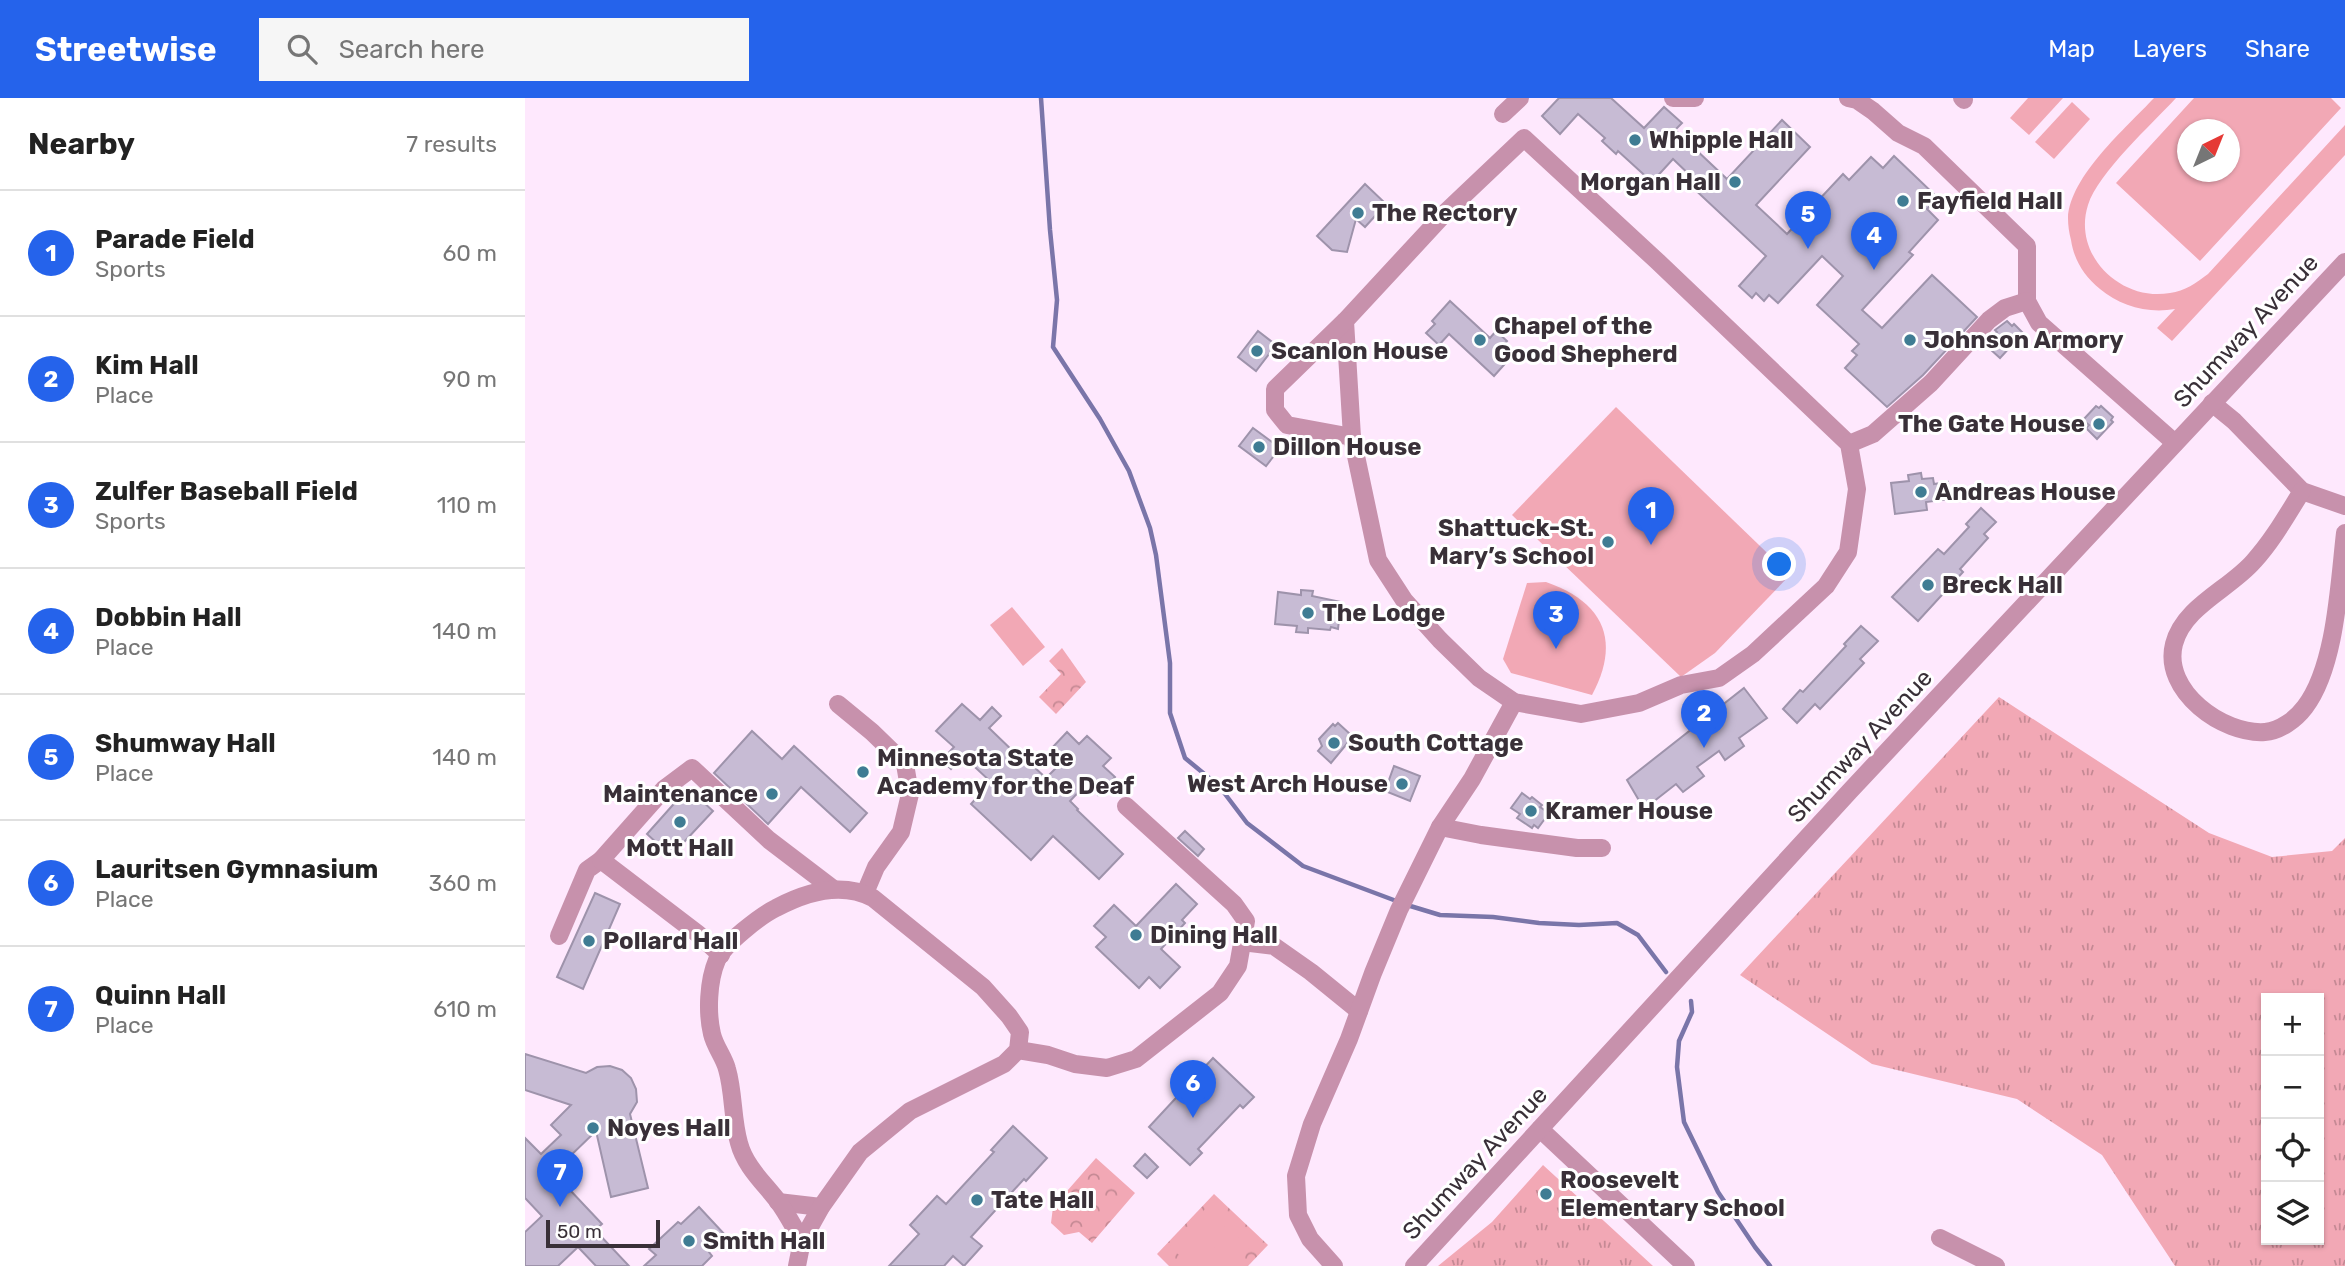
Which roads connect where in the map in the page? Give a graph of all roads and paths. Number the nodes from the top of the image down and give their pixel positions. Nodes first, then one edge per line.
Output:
1 (1520, 98) edge
2 (1673, 98) edge
3 (1695, 98) edge
4 (1848, 98) edge
5 (1878, 105) edge
6 (1503, 114) dead end
7 (2345, 262) edge
8 (2028, 301) junction
9 (1345, 321) junction
10 (2212, 403) junction
11 (1352, 438) junction
12 (2175, 443) junction
13 (1849, 444) junction
14 (2302, 491) junction
15 (2345, 506) edge
16 (2345, 533) edge
17 (1514, 702) junction
18 (838, 704) dead end
19 (1126, 806) dead end
20 (1440, 827) junction
21 (1602, 848) dead end
22 (601, 860) junction
23 (832, 888) junction
24 (865, 893) junction
25 (559, 936) dead end
26 (1242, 942) junction
27 (721, 955) junction
28 (1359, 1011) junction
29 (1018, 1050) junction
30 (1540, 1129) junction
31 (778, 1202) junction
32 (821, 1208) junction
33 (1940, 1238) dead end
34 (802, 1241) junction
35 (797, 1266) edge
36 (1334, 1266) edge
37 (1414, 1266) edge
38 (1686, 1266) edge
39 (1996, 1266) edge

1 - 6 street
2 - 3 street
4 - 5 street
5 - 8 street
7 - 10 street, Shumway Avenue
8 - 12 street
8 - 13 street
9 - 11 street
9 - 11 street
9 - 13 street
10 - 12 street, Shumway Avenue
10 - 14 street
11 - 17 street
12 - 30 street, Shumway Avenue
13 - 17 street
14 - 15 street
14 - 16 street
17 - 20 street
18 - 24 street
19 - 26 street
20 - 21 street
20 - 28 street
22 - 23 street
22 - 25 street
22 - 27 street
23 - 24 street
23 - 27 street
24 - 29 street
26 - 28 street
26 - 29 street
27 - 31 street
28 - 36 street
29 - 32 street
30 - 37 street, Shumway Avenue
30 - 38 street
31 - 32 street
31 - 34 street
32 - 34 street
33 - 39 street
34 - 35 street

